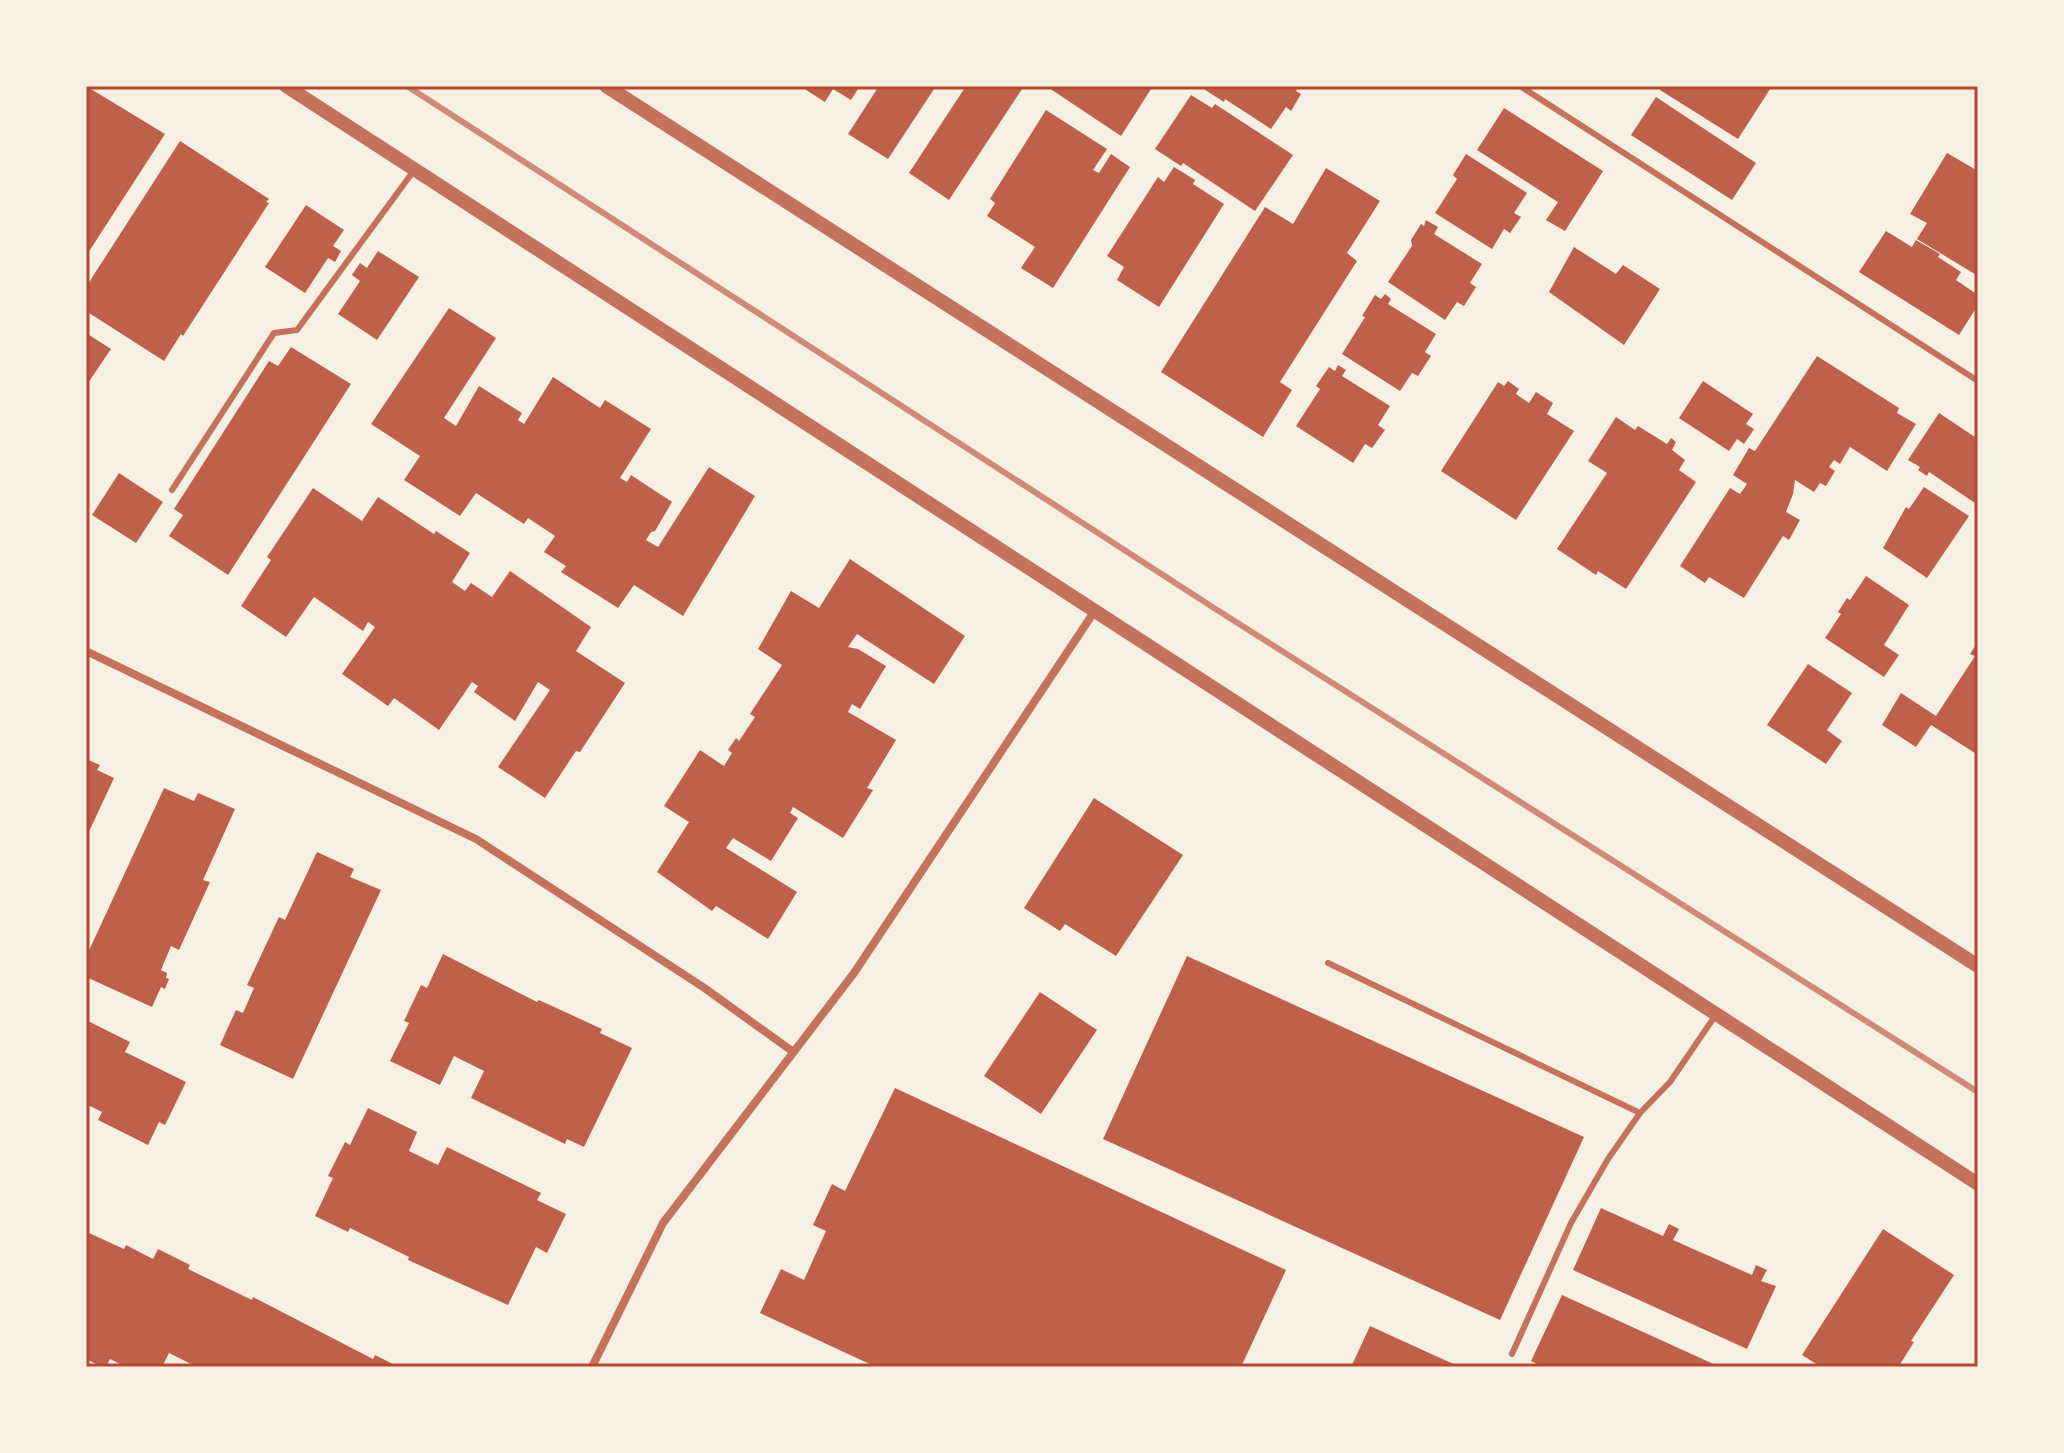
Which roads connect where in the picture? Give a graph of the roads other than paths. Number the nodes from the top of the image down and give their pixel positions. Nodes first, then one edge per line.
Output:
1 (286, 86) edge
2 (606, 86) edge
3 (1520, 86) edge
4 (415, 169) junction
5 (1978, 381) edge
6 (172, 490) dead end
7 (1094, 612) junction
8 (86, 651) edge
9 (1328, 963) dead end
10 (1978, 966) edge
11 (1717, 1013) junction
12 (792, 1051) junction
13 (1640, 1113) junction
14 (1978, 1184) edge
15 (1512, 1354) dead end
16 (592, 1367) edge

1 - 4 street
2 - 10 street
3 - 5 lane
4 - 6 lane
4 - 7 street
7 - 11 street
7 - 12 street
8 - 12 street
9 - 13 lane
11 - 13 lane
11 - 14 street
12 - 16 street
13 - 15 lane

